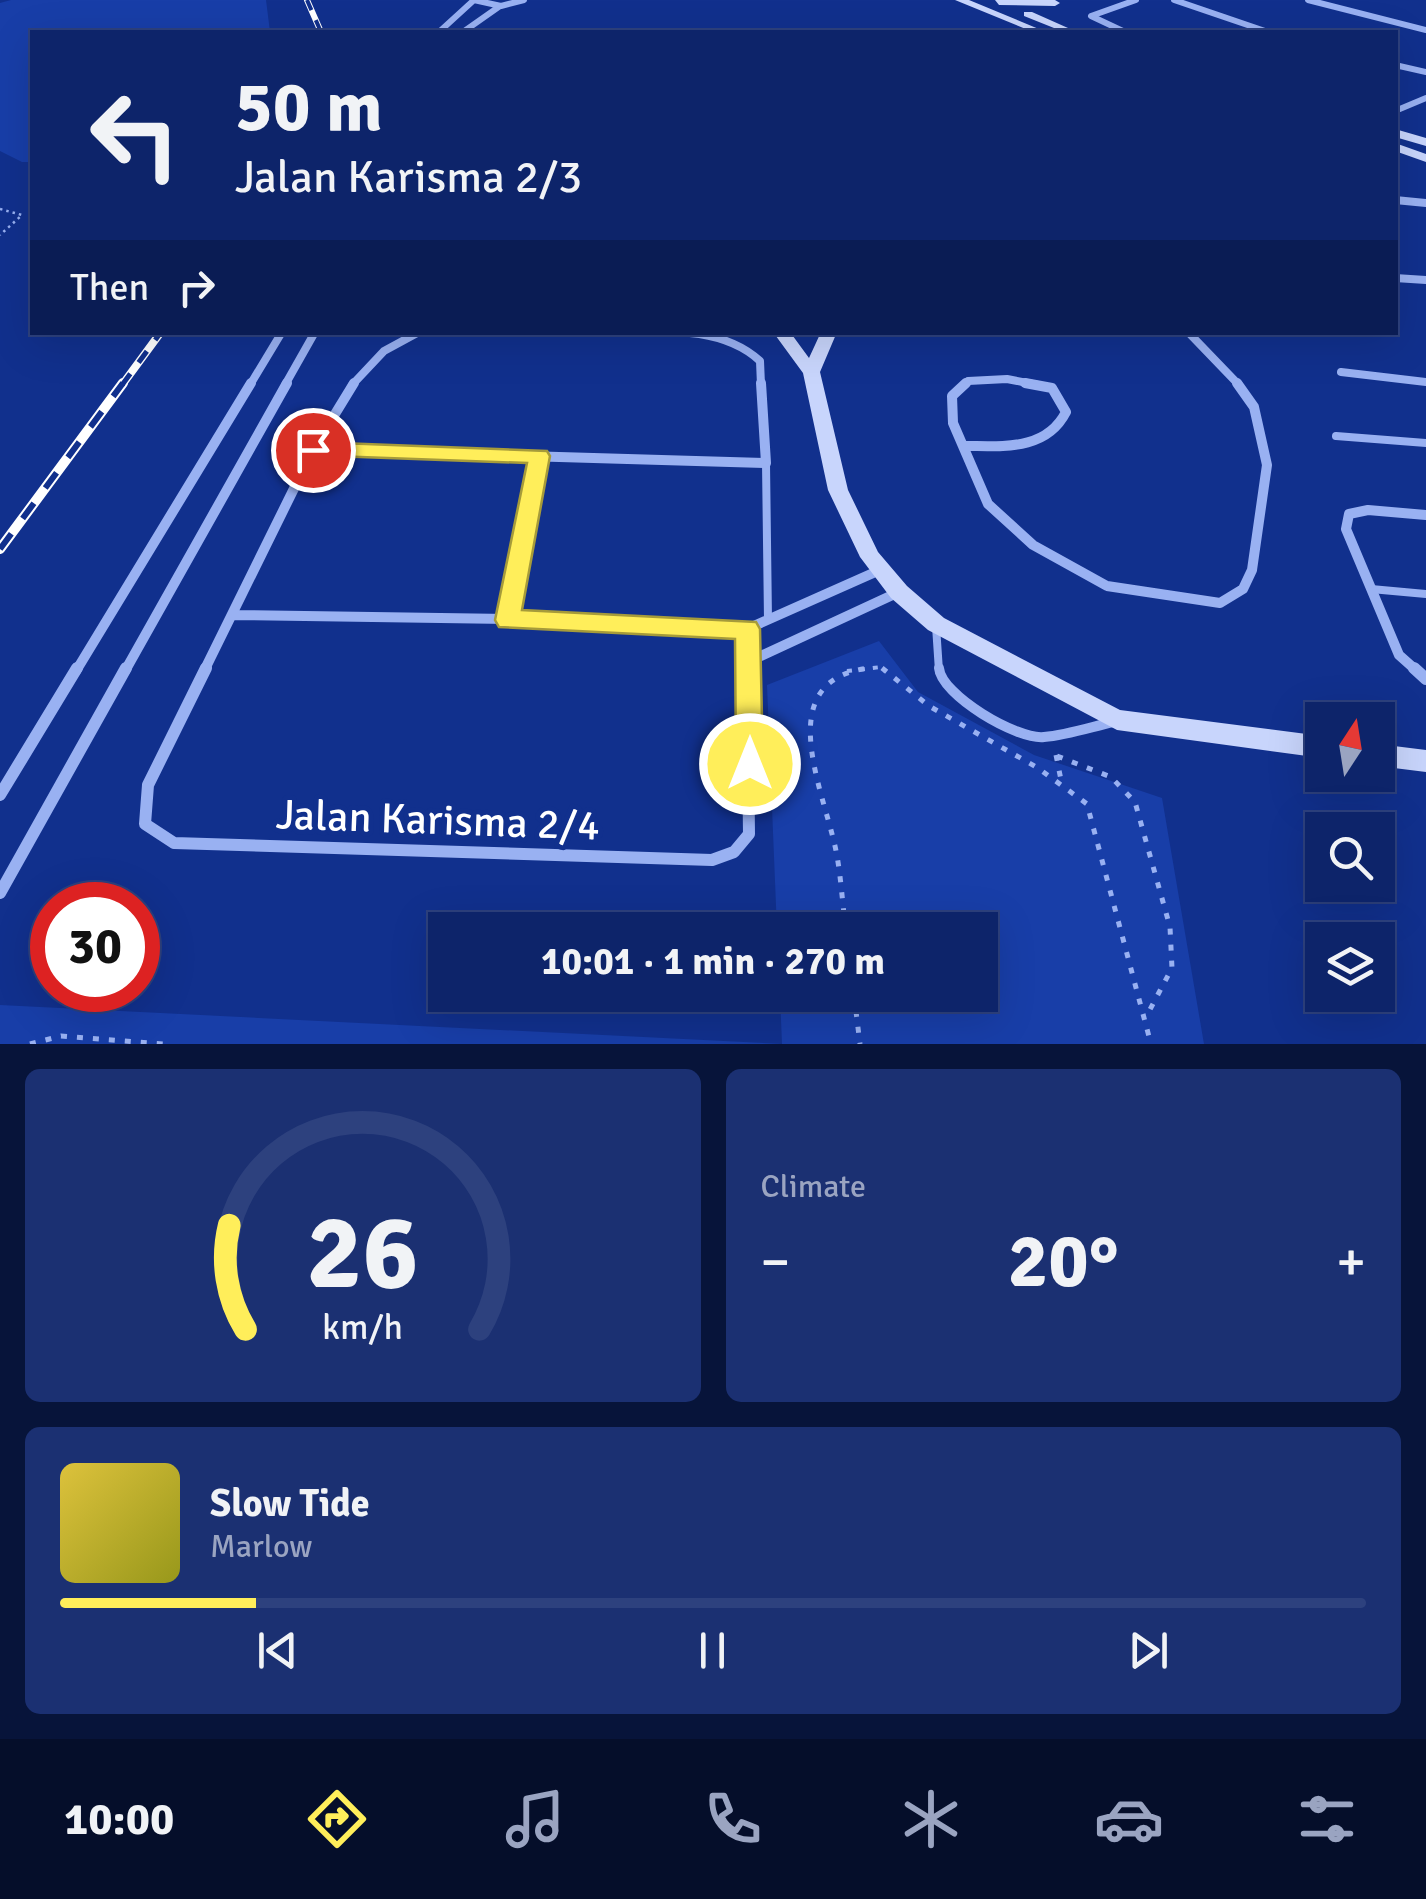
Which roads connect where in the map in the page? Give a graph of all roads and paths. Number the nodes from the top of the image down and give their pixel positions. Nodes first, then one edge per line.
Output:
1 (474, 0) edge
2 (524, 0) edge
3 (960, 0) edge
4 (1136, 0) edge
5 (1174, 0) edge
6 (1308, 0) edge
7 (997, 1) edge
8 (1060, 2) edge
9 (501, 6) junction
10 (1052, 25) junction
11 (441, 30) edge
12 (466, 30) edge
13 (1036, 30) edge
14 (1066, 30) edge
15 (1120, 30) edge
16 (1262, 30) edge
17 (1426, 30) edge
18 (1398, 66) edge
19 (1426, 72) edge
20 (1426, 98) edge
21 (1398, 109) edge
22 (1398, 134) edge
23 (1424, 141) edge
24 (1398, 149) edge
25 (1426, 158) edge
26 (1398, 200) edge
27 (1426, 203) edge
28 (0, 209) edge
29 (0, 234) edge
30 (1398, 278) edge
31 (1426, 280) edge
32 (280, 335) edge
33 (313, 335) edge
34 (413, 335) edge
35 (661, 335) edge
36 (783, 335) edge
37 (827, 335) edge
38 (1191, 335) edge
39 (811, 372) junction
40 (1341, 372) dead end
41 (1426, 382) edge
42 (1336, 436) dead end
43 (1426, 443) edge
44 (965, 446) junction
45 (313, 450) junction
46 (539, 456) junction
47 (766, 463) junction
48 (1426, 514) edge
49 (880, 570) junction
50 (1370, 588) junction
51 (898, 592) junction
52 (1426, 594) edge
53 (234, 616) junction
54 (508, 620) junction
55 (768, 620) junction
56 (936, 624) junction
57 (747, 629) junction
58 (750, 661) junction
59 (1426, 679) edge
60 (1117, 720) junction
61 (1052, 736) junction
62 (1305, 746) edge
63 (1056, 756) junction
64 (1395, 757) edge
65 (1426, 761) edge
66 (1062, 780) junction
67 (0, 795) edge
68 (0, 893) edge
69 (844, 912) edge
70 (856, 1012) edge
71 (1144, 1019) junction
72 (30, 1044) edge
73 (163, 1044) edge
74 (860, 1044) edge
75 (1150, 1044) edge

1 - 9 street
1 - 11 street
2 - 9 street
3 - 13 street
4 - 15 street
5 - 16 street
6 - 17 street
7 - 8 street
7 - 10 street
8 - 10 street
9 - 12 street
10 - 14 street
18 - 19 street
20 - 21 street
22 - 23 street
24 - 25 street
26 - 27 street
28 - 29 path
30 - 31 street
32 - 67 street
33 - 68 street
34 - 45 street
35 - 47 street
36 - 39 street
37 - 39 street
38 - 44 street
39 - 49 street
40 - 41 street
42 - 43 lane
44 - 44 street
45 - 46 street
45 - 53 street
46 - 47 street
46 - 54 street
47 - 55 lane
48 - 50 street
49 - 51 street
49 - 55 street
50 - 52 lane
50 - 59 street
51 - 56 street
51 - 58 street
53 - 54 street
53 - 58 street, Jalan Karisma 2/4
54 - 57 street
55 - 57 street
56 - 60 street
56 - 61 lane
57 - 58 street, Jalan Karisma 2/4
60 - 61 lane
60 - 62 street
61 - 63 path
63 - 66 path
63 - 71 path
64 - 65 street
66 - 69 path
66 - 71 path
70 - 74 path
71 - 75 path
72 - 73 path

